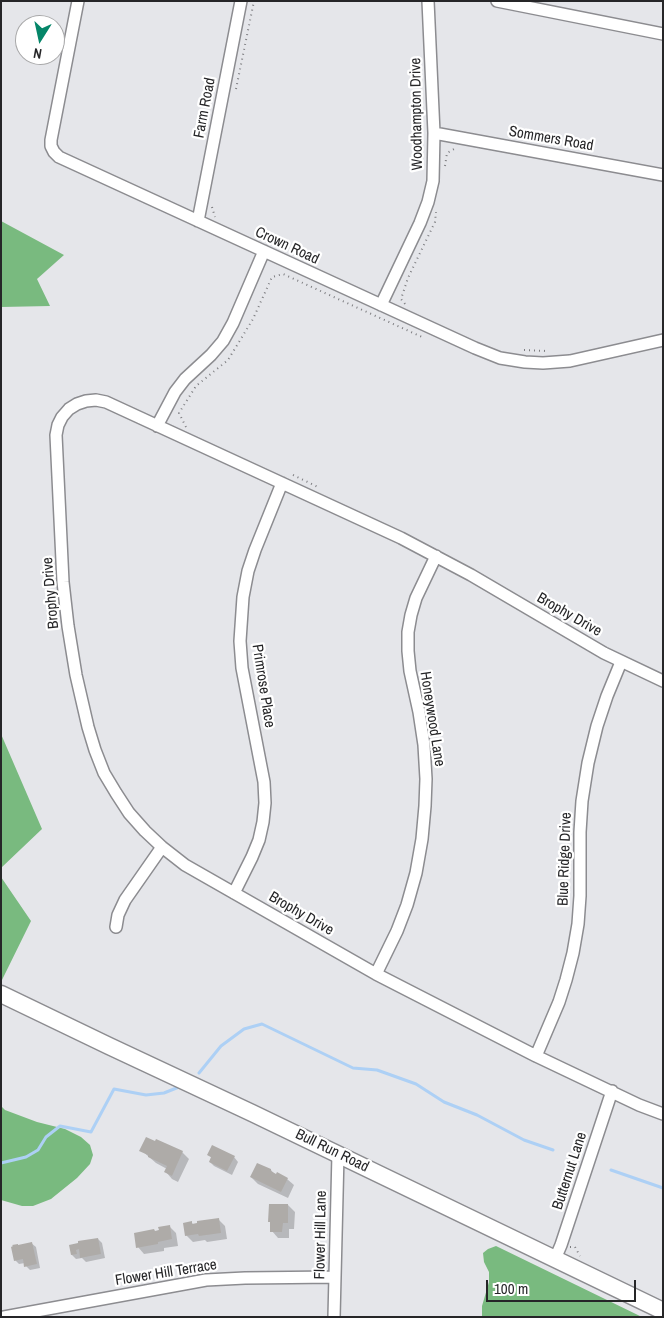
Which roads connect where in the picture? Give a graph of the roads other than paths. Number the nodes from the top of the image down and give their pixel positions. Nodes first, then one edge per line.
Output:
1 (78, 1) edge
2 (242, 1) edge
3 (428, 1) edge
4 (497, 1) edge
5 (663, 34) edge
6 (434, 133) junction
7 (663, 175) edge
8 (198, 221) junction
9 (264, 251) junction
10 (381, 305) junction
11 (663, 340) edge
12 (157, 426) junction
13 (282, 483) junction
14 (436, 556) junction
15 (622, 662) junction
16 (663, 681) edge
17 (162, 847) junction
18 (234, 893) junction
19 (116, 926) dead end
20 (376, 974) junction
21 (1, 994) edge
22 (536, 1056) junction
23 (612, 1092) junction
24 (663, 1114) edge
25 (338, 1154) junction
26 (555, 1259) junction
27 (335, 1277) junction
28 (663, 1311) edge
29 (4, 1317) edge
30 (334, 1317) edge

1 - 8 street, Crown Road
2 - 8 street, Farm Road
3 - 6 street, Woodhampton Drive
4 - 5 street
6 - 7 street, Sommers Road
6 - 10 street, Woodhampton Drive
8 - 9 street, Crown Road
9 - 10 street, Crown Road
9 - 12 street
10 - 11 street, Crown Road
12 - 13 street, Brophy Drive
12 - 17 street, Brophy Drive
13 - 14 street, Brophy Drive
13 - 18 street, Primrose Place
14 - 15 street, Brophy Drive
14 - 20 street, Honeywood Lane
15 - 16 street, Brophy Drive
15 - 22 street, Blue Ridge Drive
17 - 18 street, Brophy Drive
17 - 19 street
18 - 20 street, Brophy Drive
20 - 22 street, Brophy Drive
21 - 25 street, Bull Run Road
22 - 23 street, Brophy Drive
23 - 24 street, Brophy Drive
23 - 26 street, Butternut Lane
25 - 26 street, Bull Run Road
25 - 27 street, Flower Hill Lane
26 - 28 street, Bull Run Road
27 - 29 street, Flower Hill Terrace
27 - 30 street, Flower Hill Lane

